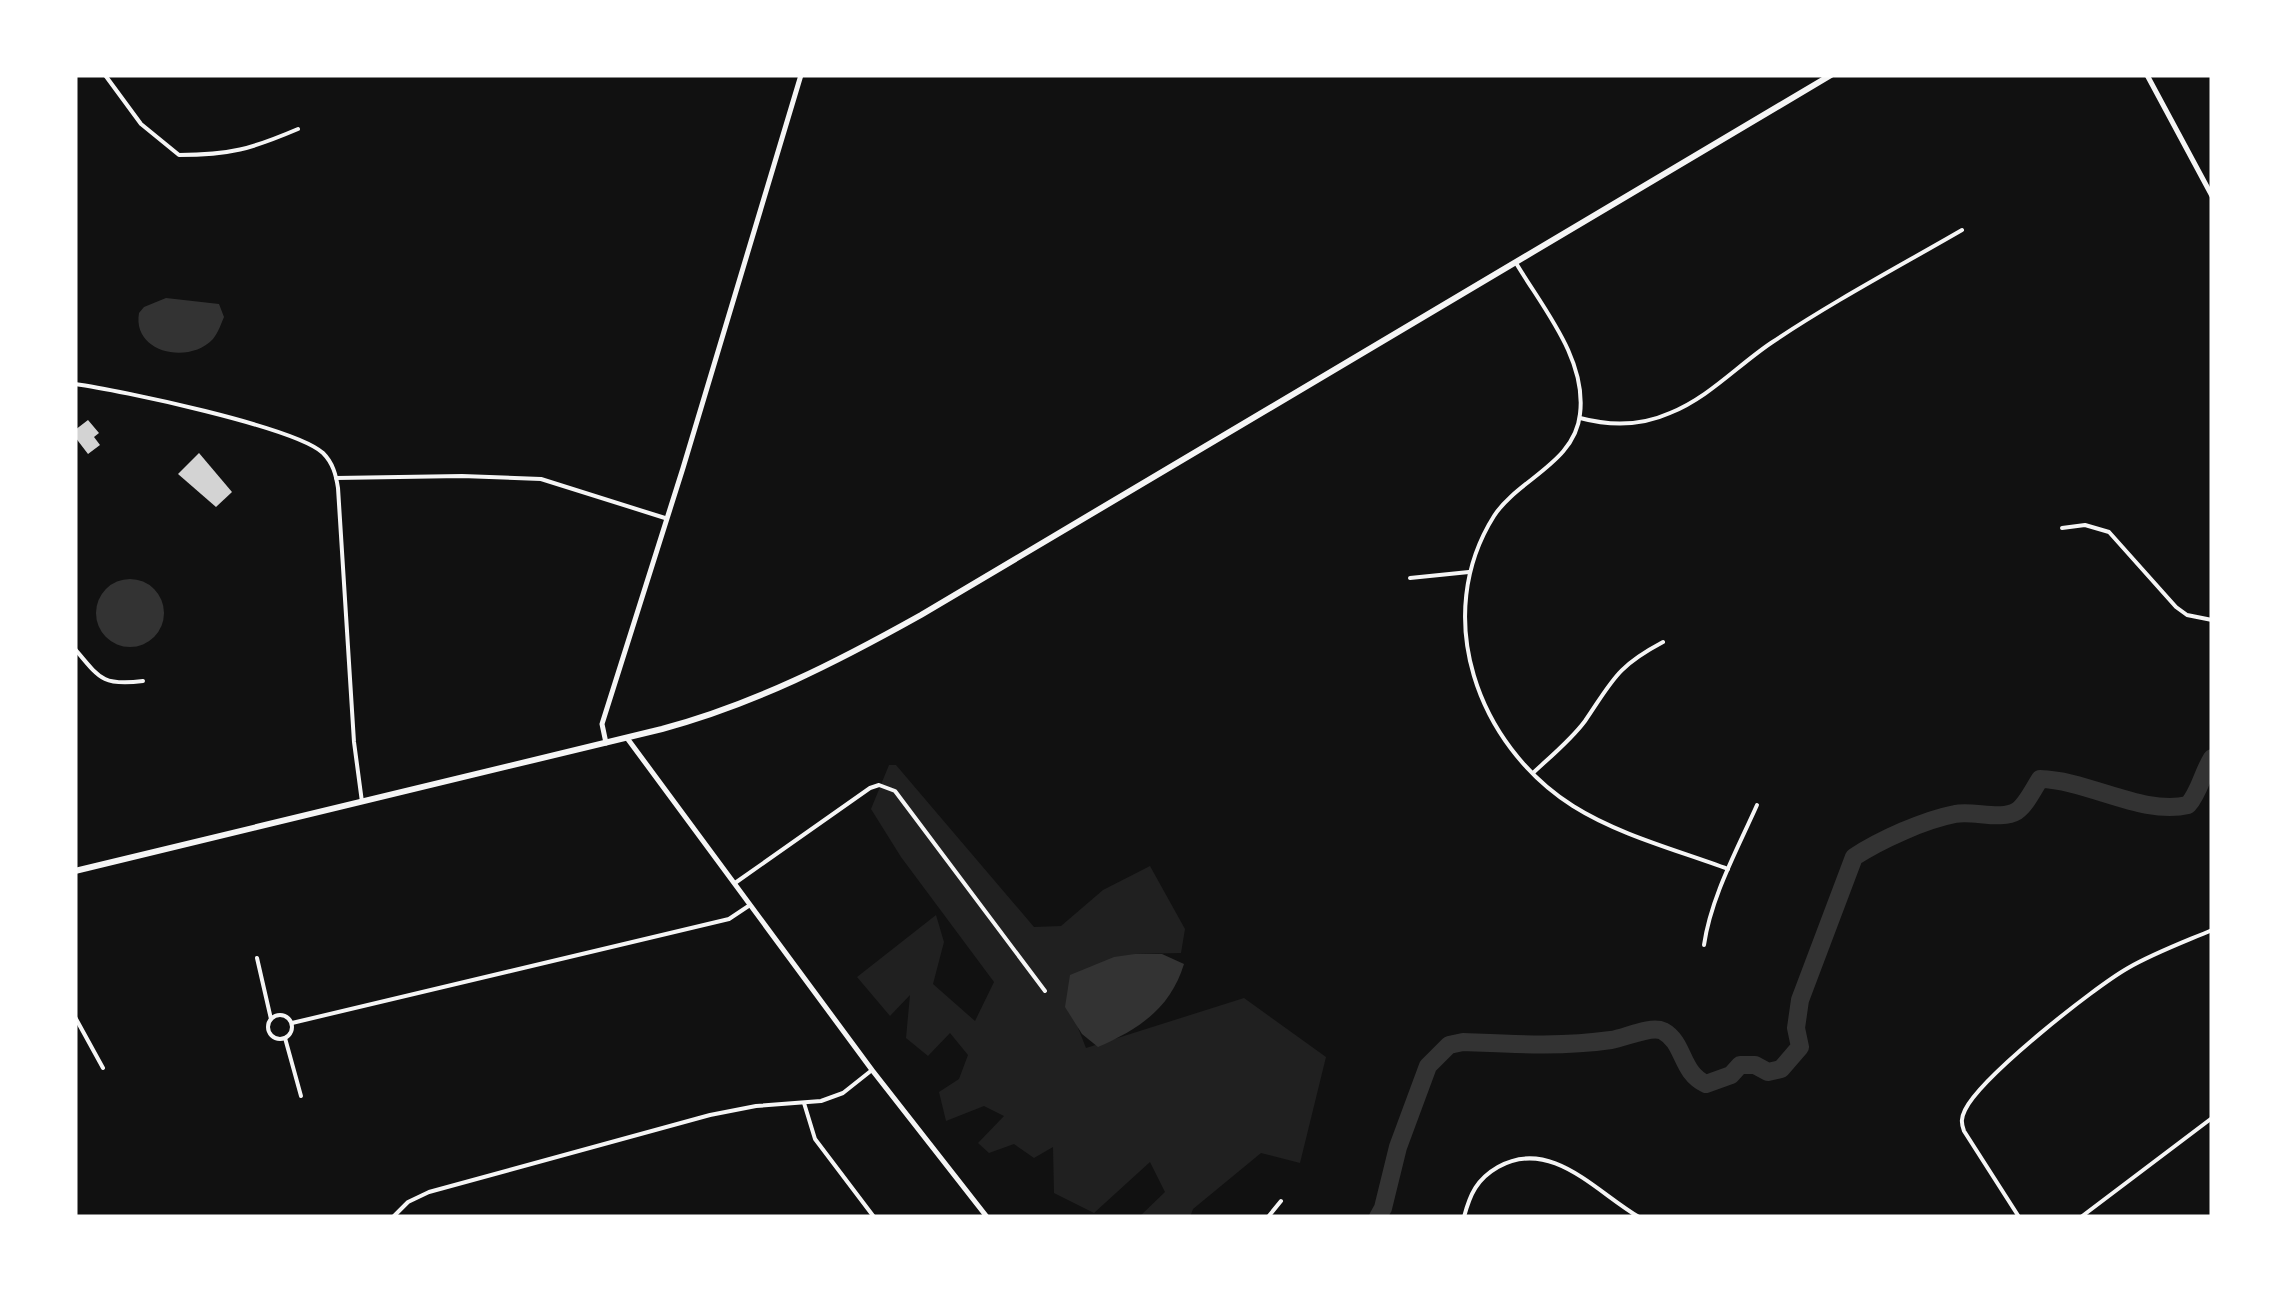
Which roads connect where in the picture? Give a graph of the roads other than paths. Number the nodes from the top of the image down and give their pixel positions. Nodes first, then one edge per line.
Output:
1 (104, 75) edge
2 (801, 75) edge
3 (1831, 75) edge
4 (2147, 75) edge
5 (298, 129) dead end
6 (2212, 196) edge
7 (1962, 230) dead end
8 (1514, 260) junction
9 (75, 384) edge
10 (1580, 418) junction
11 (336, 478) junction
12 (668, 519) junction
13 (2062, 528) dead end
14 (1469, 572) junction
15 (1410, 578) dead end
16 (2212, 620) edge
17 (1663, 642) dead end
18 (75, 649) edge
19 (143, 681) dead end
20 (627, 738) junction
21 (606, 743) junction
22 (1533, 773) junction
23 (362, 802) junction
24 (1757, 805) dead end
25 (1728, 870) junction
26 (75, 871) edge
27 (734, 884) junction
28 (750, 905) junction
29 (2212, 930) edge
30 (1704, 945) dead end
31 (256, 958) dead end
32 (1045, 991) dead end
33 (75, 1016) edge
34 (272, 1018) junction
35 (292, 1023) junction
36 (285, 1038) junction
37 (103, 1068) dead end
38 (872, 1070) junction
39 (301, 1096) dead end
40 (804, 1103) junction
41 (2212, 1118) edge
42 (1281, 1202) dead end
43 (393, 1217) edge
44 (874, 1217) edge
45 (987, 1217) edge
46 (1268, 1217) edge
47 (1464, 1217) edge
48 (1639, 1217) edge
49 (2019, 1217) edge
50 (2081, 1217) edge

1 - 5 street
2 - 12 street
3 - 8 main road
4 - 6 street
7 - 10 street
8 - 10 street
8 - 20 main road
9 - 11 street
10 - 14 street
11 - 12 street
11 - 23 street
12 - 21 street
13 - 16 street
14 - 15 street
14 - 22 street
17 - 22 street
18 - 19 street
20 - 21 main road
20 - 27 street
21 - 23 main road
22 - 25 street
23 - 26 main road
24 - 25 street
25 - 30 street
27 - 28 street
27 - 32 street
28 - 35 street
28 - 38 street
29 - 49 street
31 - 34 street
33 - 37 street
34 - 35 street
34 - 36 street
35 - 36 street
36 - 39 street
38 - 40 street
38 - 45 street
40 - 43 street
40 - 44 street
41 - 50 street
42 - 46 street
47 - 48 street

